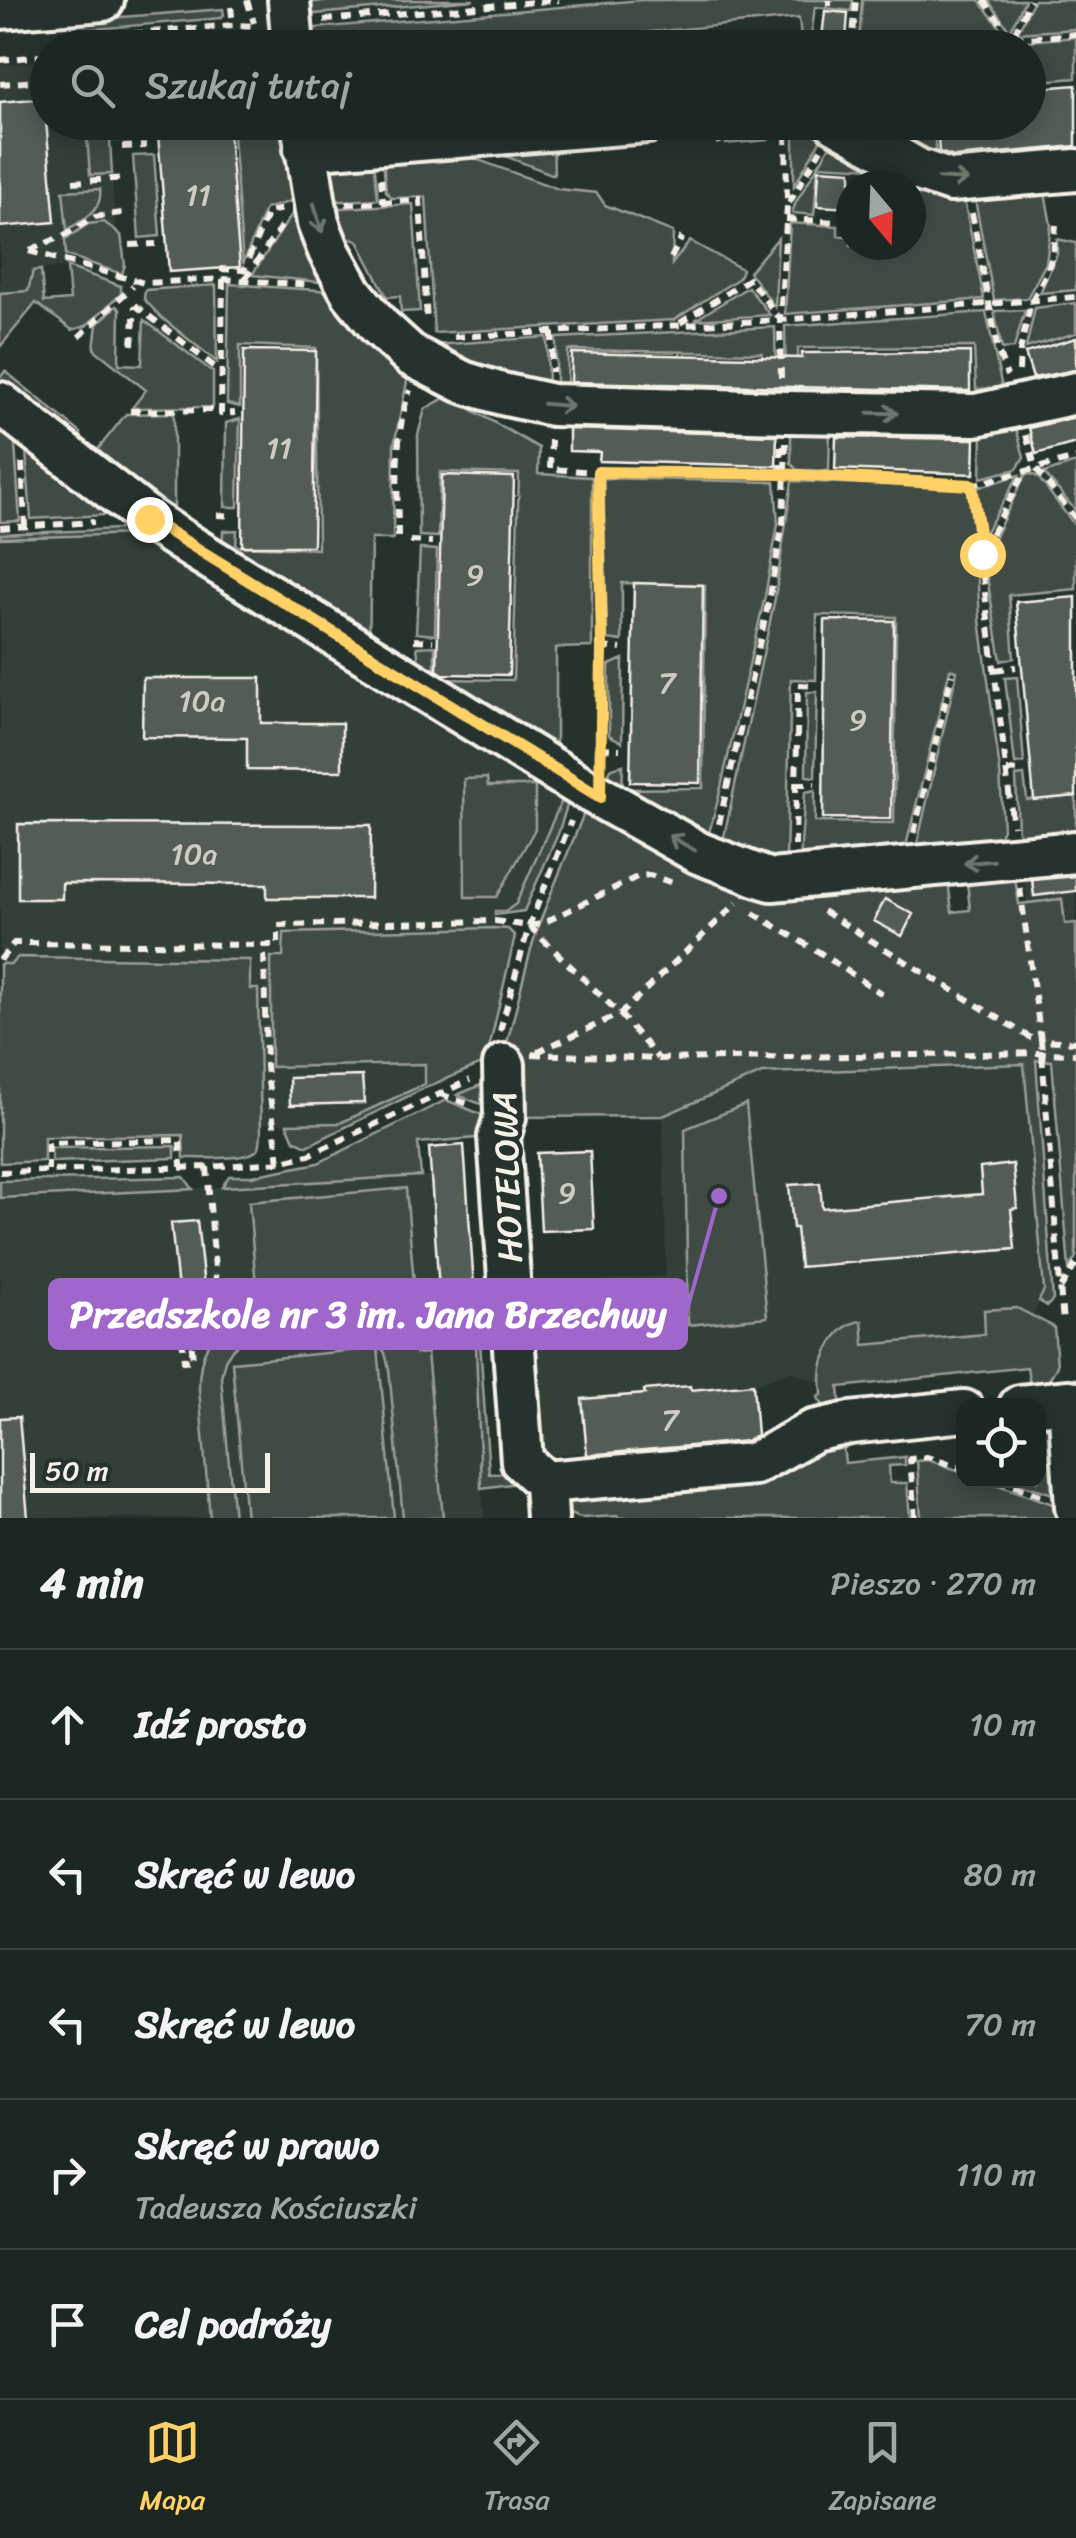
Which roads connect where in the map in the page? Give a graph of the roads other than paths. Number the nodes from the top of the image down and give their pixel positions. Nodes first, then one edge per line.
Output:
1 (0, 8) edge
2 (101, 18) edge
3 (304, 140) edge
4 (867, 140) edge
5 (1076, 170) edge
6 (1076, 394) edge
7 (10, 411) edge
8 (1076, 852) edge
9 (509, 1064) road end
10 (1046, 1403) edge
11 (956, 1412) edge
12 (546, 1500) edge
13 (1076, 1508) edge

1 - 2 street
3 -> 6 street
4 -> 5 street
8 -> 7 street
9 - 12 street, HOTELOWA
10 - 13 street
11 - 12 street

